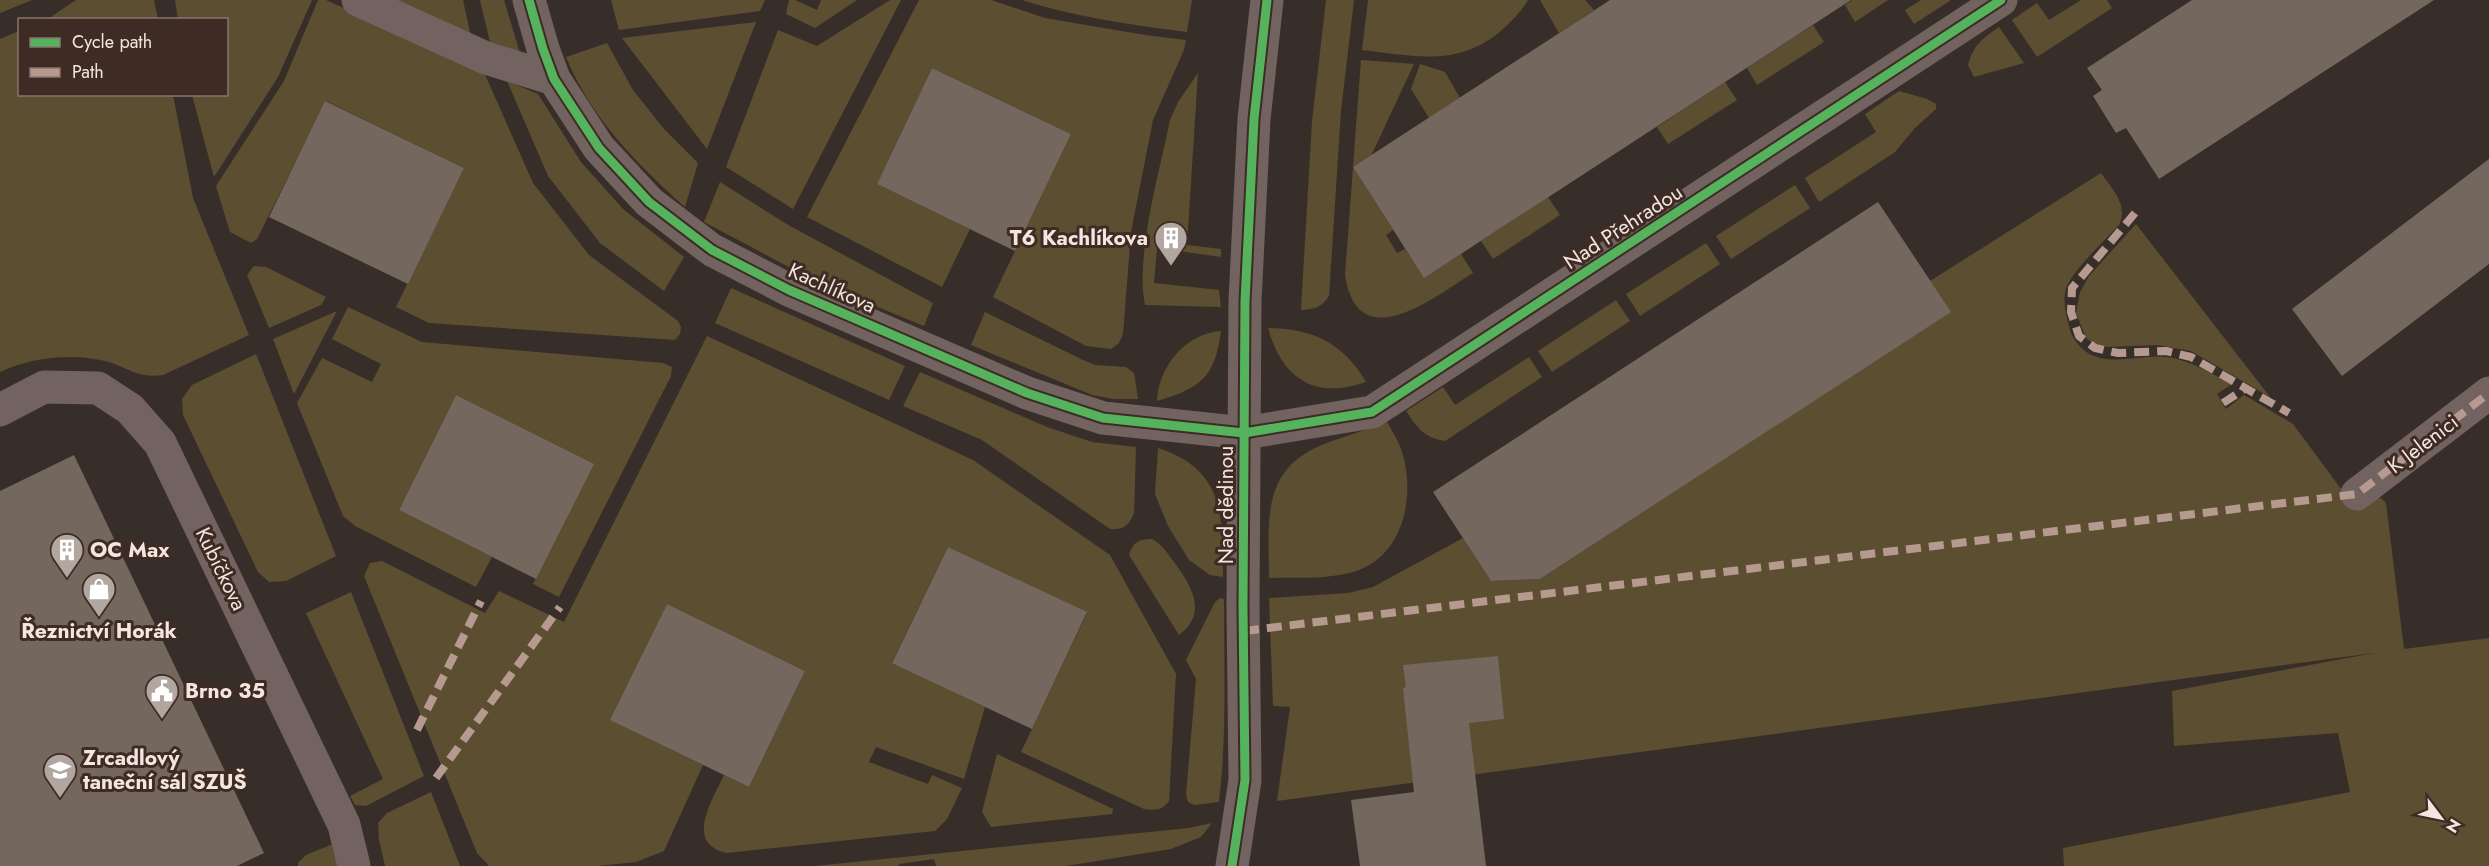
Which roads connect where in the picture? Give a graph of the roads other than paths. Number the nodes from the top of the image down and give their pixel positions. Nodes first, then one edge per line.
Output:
1 (358, 0) edge
2 (530, 0) edge
3 (1267, 0) edge
4 (2001, 0) edge
5 (554, 79) junction
6 (2489, 393) edge
7 (0, 410) edge
8 (1244, 432) junction
9 (2357, 494) dead end
10 (354, 866) edge
11 (1232, 866) edge

1 - 5 street
2 - 5 street, Kachlíkova
3 - 8 street, Nad dědinou
4 - 8 street, Nad Přehradou
5 - 8 street, Kachlíkova
6 - 9 street, K Jelenici
7 - 10 street, Kubíčkova
8 - 11 street, Nad dědinou

